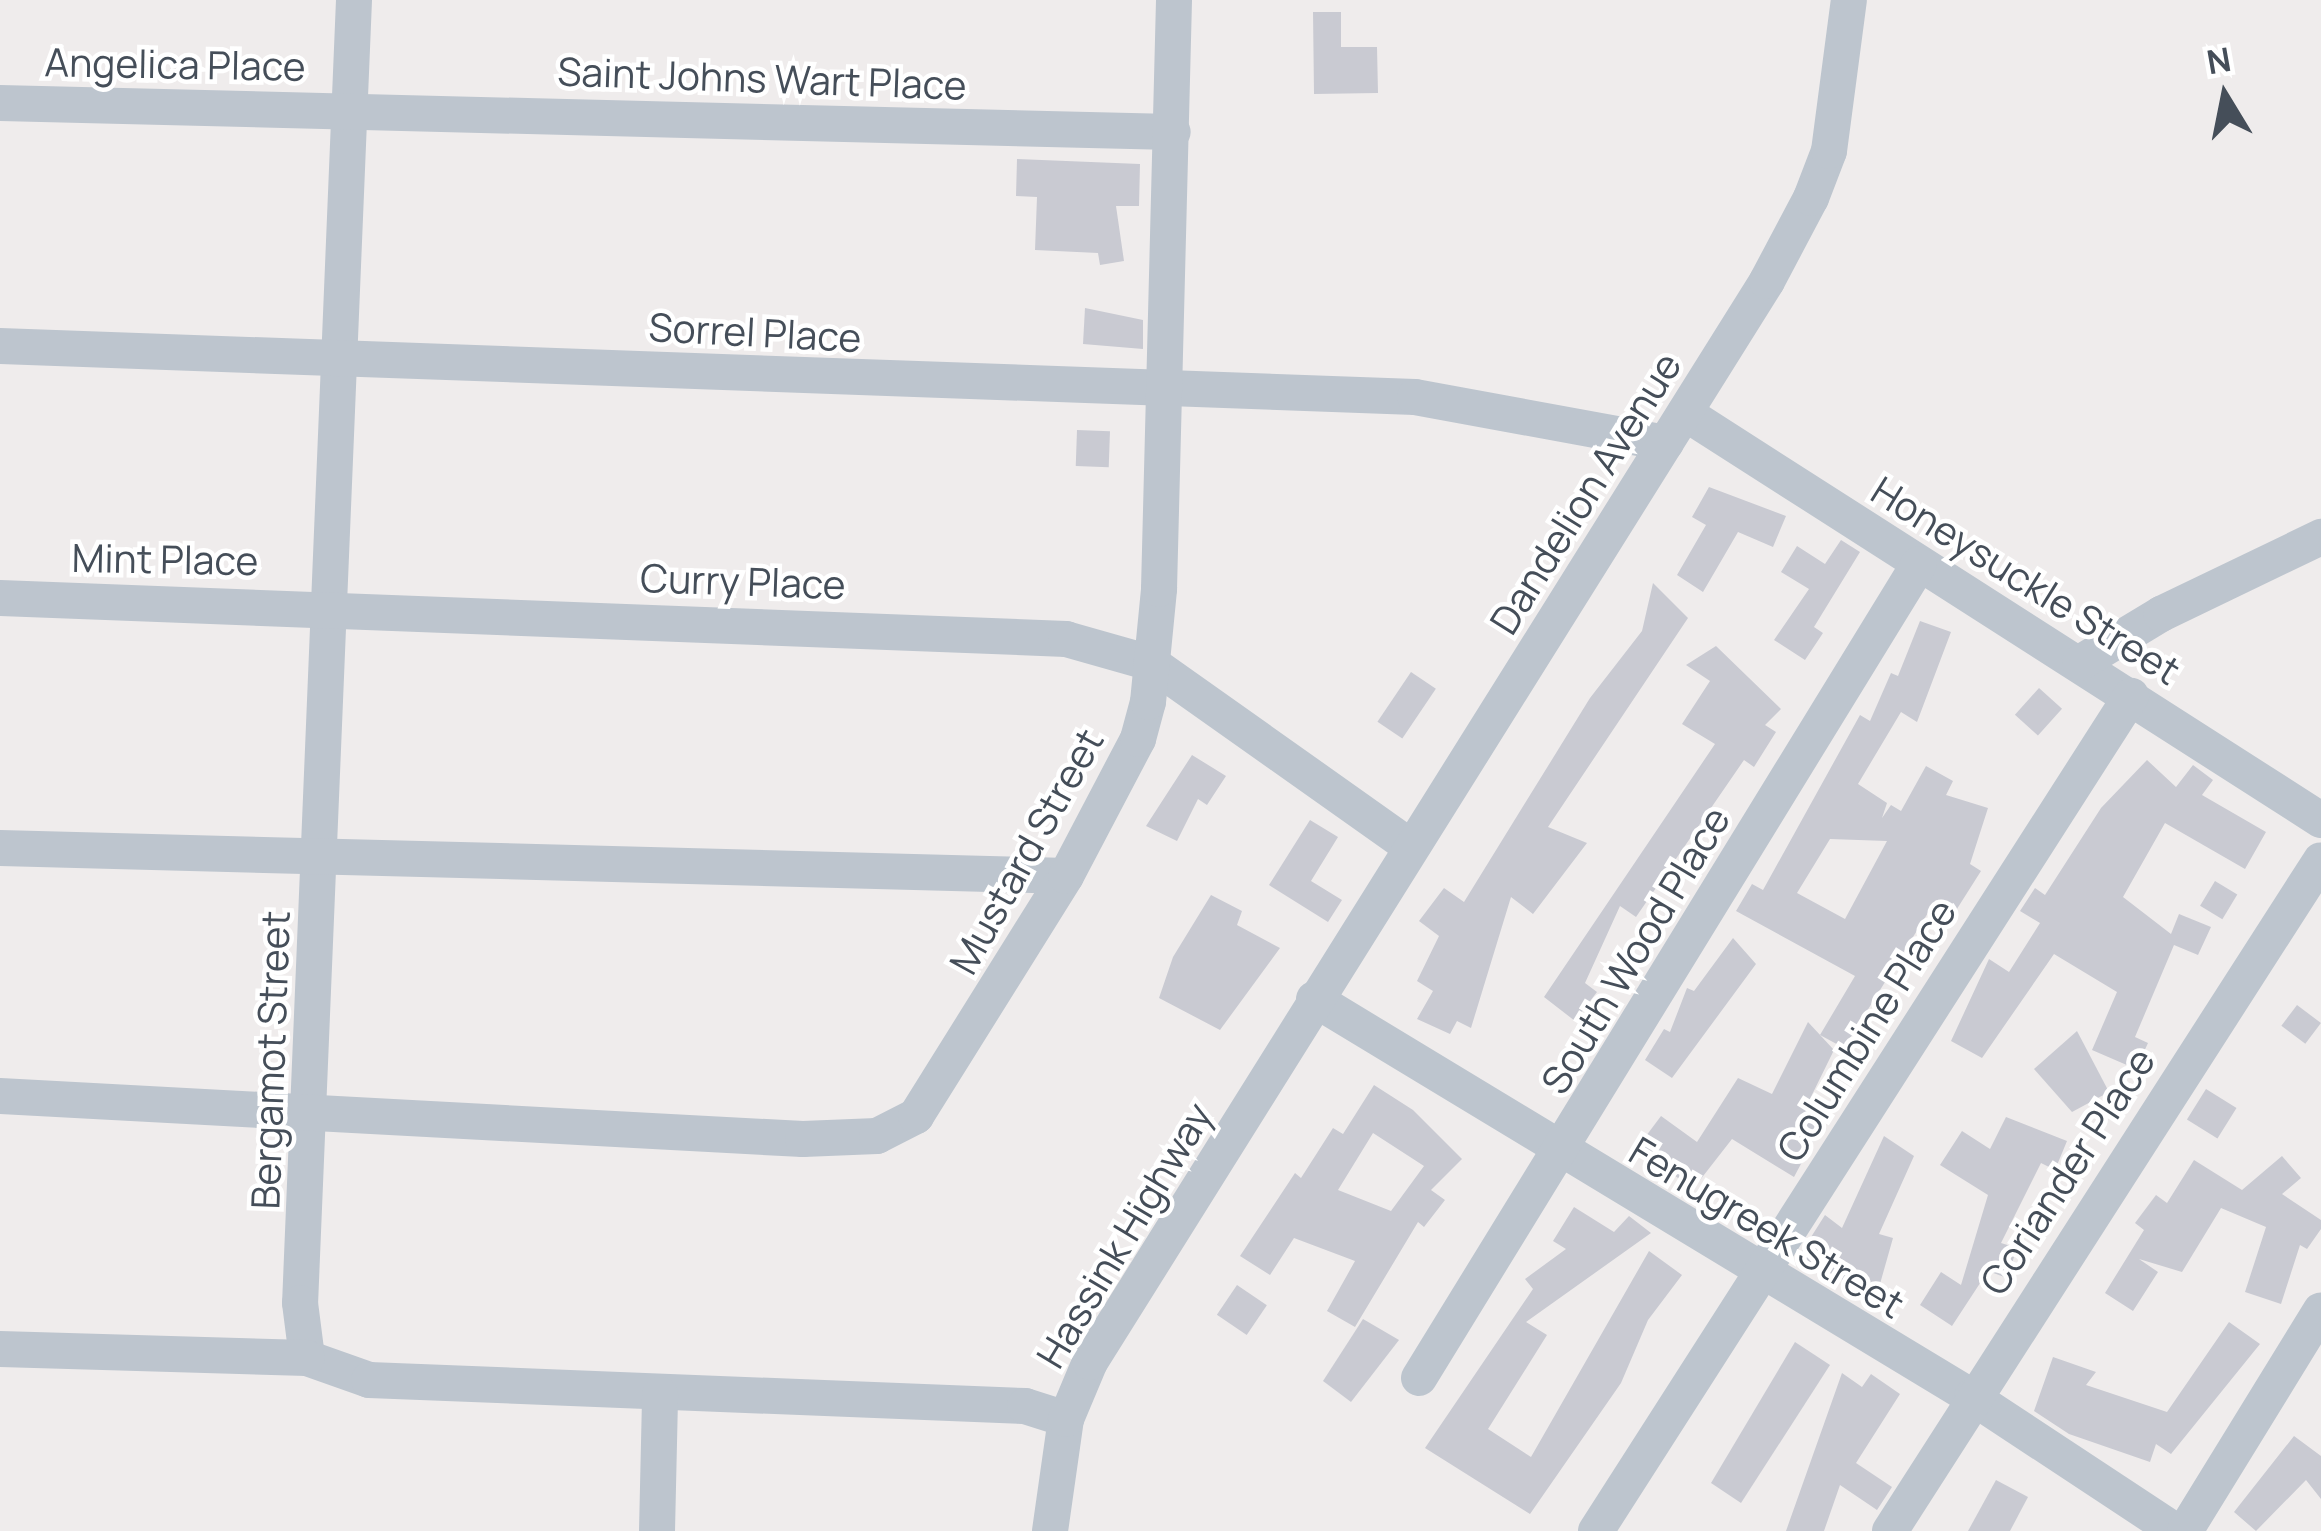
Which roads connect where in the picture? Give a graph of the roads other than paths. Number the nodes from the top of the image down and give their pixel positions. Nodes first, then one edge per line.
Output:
1 (354, 0) edge
2 (1174, 0) edge
3 (1849, 0) edge
4 (0, 104) edge
5 (349, 109) junction
6 (1173, 132) junction
7 (0, 346) edge
8 (341, 355) junction
9 (1164, 393) junction
10 (1676, 428) junction
11 (2321, 537) edge
12 (1919, 564) junction
13 (0, 598) edge
14 (328, 605) junction
15 (1151, 663) junction
16 (2080, 663) junction
17 (2131, 696) junction
18 (2321, 820) edge
19 (1411, 847) junction
20 (0, 848) edge
21 (320, 858) junction
22 (2321, 860) edge
23 (1066, 875) junction
24 (1315, 999) junction
25 (0, 1096) edge
26 (313, 1112) junction
27 (1561, 1154) junction
28 (1763, 1274) junction
29 (2321, 1310) edge
30 (0, 1349) edge
31 (307, 1358) junction
32 (1419, 1378) dead end
33 (661, 1395) junction
34 (1972, 1397) junction
35 (1066, 1419) junction
36 (657, 1531) edge
37 (1050, 1531) edge
38 (1596, 1531) edge
39 (1890, 1531) edge
40 (2175, 1531) edge
41 (2185, 1531) edge

1 - 5 street, Bergamot Street
2 - 6 street, Mustard Street
3 - 10 street, Dandelion Avenue
4 - 5 street, Angelica Place
5 - 6 street, Saint Johns Wart Place
5 - 8 street, Bergamot Street
6 - 9 street, Mustard Street
7 - 8 street, Sorrel Place
8 - 9 street, Sorrel Place
8 - 14 street, Bergamot Street
9 - 10 street, Sorrel Place
9 - 15 street, Mustard Street
10 - 12 street, Honeysuckle Street
10 - 19 street, Dandelion Avenue
11 - 16 street
12 - 16 street, Honeysuckle Street
12 - 27 street, South Wood Place
13 - 14 street, Mint Place
14 - 15 street, Curry Place
14 - 21 street, Bergamot Street
15 - 19 street
15 - 23 street, Mustard Street
16 - 17 street, Honeysuckle Street
17 - 18 street, Honeysuckle Street
17 - 28 street, Columbine Place
19 - 24 street, Dandelion Avenue
20 - 21 street
21 - 23 street
21 - 26 street, Bergamot Street
22 - 34 street, Coriander Place
23 - 26 street, Mustard Street
24 - 27 street, Fenugreek Street
24 - 35 street, Hassink Highway
25 - 26 street, Mustard Street
26 - 31 street, Bergamot Street
27 - 28 street, Fenugreek Street
27 - 32 street, South Wood Place
28 - 34 street, Fenugreek Street
28 - 38 street, Columbine Place
29 - 41 street
30 - 31 street
31 - 33 street
33 - 35 street
33 - 36 street
34 - 39 street, Coriander Place
34 - 40 street, Fenugreek Street
35 - 37 street, Hassink Highway

